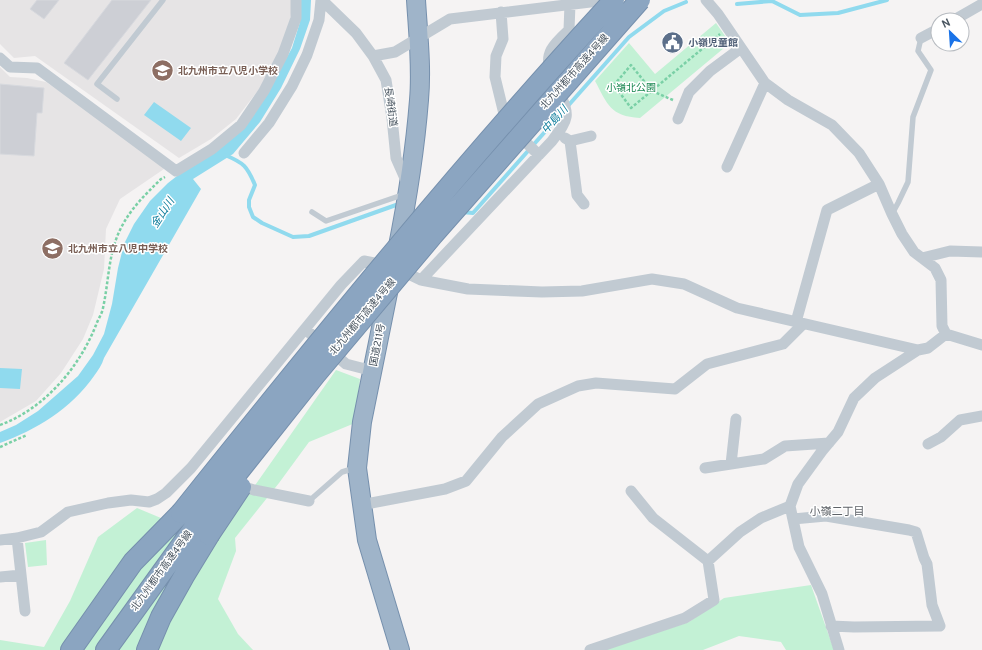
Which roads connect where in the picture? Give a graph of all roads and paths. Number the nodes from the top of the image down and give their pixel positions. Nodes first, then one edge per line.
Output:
1 (163, 0) edge
2 (296, 0) edge
3 (321, 0) edge
4 (407, 0) edge
5 (416, 0) edge
6 (607, 0) edge
7 (614, 0) edge
8 (640, 0) edge
9 (706, 0) edge
10 (570, 4) junction
11 (982, 4) edge
12 (501, 12) junction
13 (968, 12) edge
14 (728, 28) junction
15 (930, 33) edge
16 (419, 37) junction
17 (921, 38) joint
18 (741, 48) junction
19 (373, 56) junction
20 (0, 58) edge
21 (766, 83) junction
22 (652, 91) junction
23 (117, 99) dead end
24 (684, 104) junction
25 (678, 119) dead end
26 (557, 134) junction
27 (591, 136) dead end
28 (570, 141) junction
29 (244, 153) dead end
30 (537, 153) junction
31 (727, 167) dead end
32 (176, 171) junction
33 (879, 184) junction
34 (408, 190) junction
35 (584, 204) dead end
36 (312, 212) dead end
37 (892, 214) junction
38 (982, 252) edge
39 (922, 258) junction
40 (394, 266) junction
41 (421, 280) junction
42 (800, 323) junction
43 (305, 329) junction
44 (946, 334) junction
45 (982, 345) edge
46 (918, 350) junction
47 (372, 371) junction
48 (982, 416) edge
49 (736, 419) dead end
50 (0, 425) edge
51 (27, 435) dead end
52 (829, 442) junction
53 (928, 444) dead end
54 (0, 447) edge
55 (731, 464) junction
56 (191, 468) junction
57 (357, 468) junction
58 (705, 468) dead end
59 (631, 491) dead end
60 (309, 501) joint
61 (361, 505) junction
62 (790, 506) junction
63 (180, 513) junction
64 (793, 519) junction
65 (202, 530) junction
66 (17, 538) junction
67 (0, 540) edge
68 (708, 561) junction
69 (21, 575) junction
70 (0, 577) edge
71 (25, 611) dead end
72 (831, 626) junction
73 (71, 650) edge
74 (81, 650) edge
75 (106, 650) edge
76 (147, 650) edge
77 (400, 650) edge
78 (590, 650) edge
79 (839, 650) edge

1 - 23 lane
2 - 32 street
3 - 19 street, 長崎街道
3 - 29 street
4 - 16 highway, 国道211号
5 - 16 highway, 国道211号
6 - 10 street
7 - 63 highway, 北九州都市高速4号線, bridge
8 - 65 highway, 北九州都市高速4号線, bridge
9 - 14 street
10 - 12 street
10 - 26 street
11 - 13 street
12 - 16 street
12 - 30 street
14 - 18 street
14 - 22 path
15 - 17 street
16 - 19 street
16 - 34 highway, 国道211号
17 - 37 lane
18 - 21 street
18 - 24 street
19 - 34 street, 長崎街道
20 - 32 street
21 - 31 street
21 - 33 street
22 - 22 path
22 - 24 path
24 - 25 street
26 - 28 street
26 - 30 street
27 - 28 street
28 - 35 street
30 - 41 street
32 - 50 path
33 - 37 street
33 - 42 street
34 - 36 lane
34 - 40 highway, 国道211号
37 - 39 street
38 - 39 street
39 - 44 street
40 - 41 street
40 - 43 street
40 - 47 highway, 国道211号
41 - 42 street
42 - 46 street
42 - 61 street
43 - 47 street
43 - 56 street
44 - 45 street
44 - 46 street
46 - 52 street
47 - 57 highway, 国道211号
48 - 53 street
49 - 55 street
51 - 54 path
52 - 55 street
52 - 62 street
55 - 58 street
56 - 60 street
56 - 66 street
57 - 60 lane
57 - 61 highway, 国道211号
59 - 68 street
61 - 77 highway, 国道211号
62 - 64 street
62 - 68 street
63 - 73 highway
63 - 74 highway, 北九州都市高速4号線
64 - 72 street
64 - 72 street
65 - 75 highway, 北九州都市高速4号線
65 - 76 highway
66 - 67 street
66 - 69 street
68 - 78 street
69 - 70 street
69 - 71 street
72 - 79 street

